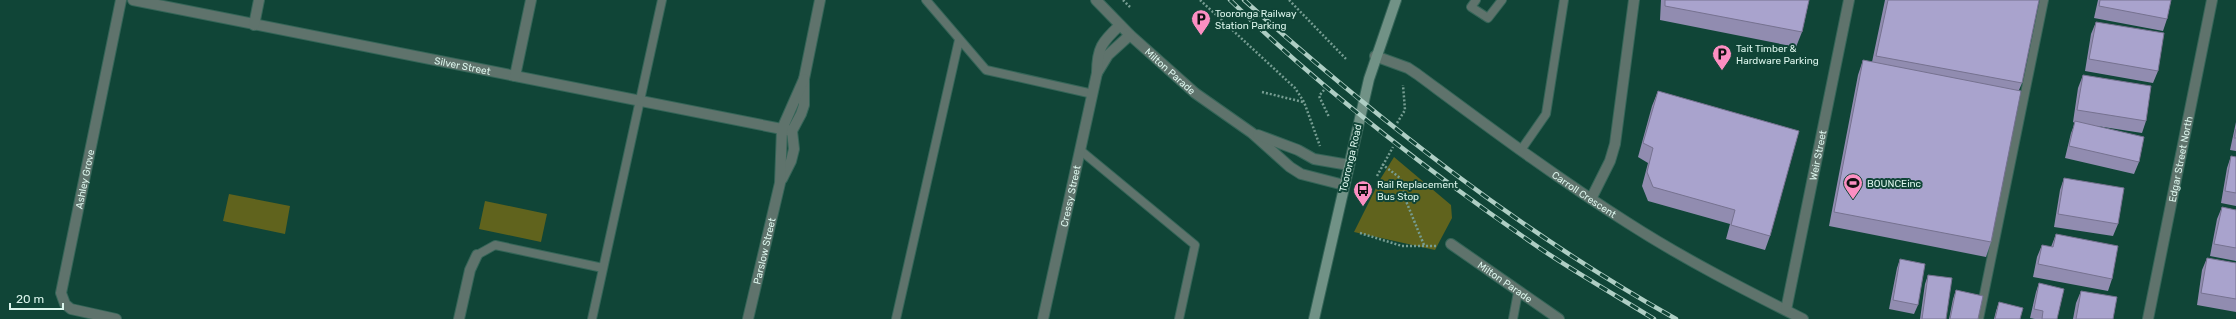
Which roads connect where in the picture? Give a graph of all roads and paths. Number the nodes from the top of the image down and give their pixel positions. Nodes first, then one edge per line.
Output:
1 (121, 0) edge
2 (133, 0) edge
3 (260, 0) edge
4 (531, 0) edge
5 (662, 0) edge
6 (820, 0) edge
7 (926, 0) edge
8 (1096, 0) edge
9 (1123, 0) edge
10 (1200, 0) edge
11 (1289, 0) edge
12 (1396, 0) edge
13 (1476, 0) edge
14 (1502, 0) edge
15 (1564, 0) edge
16 (1634, 0) edge
17 (1850, 0) edge
18 (2044, 0) edge
19 (2212, 0) edge
20 (1130, 7) dead end
21 (254, 25) junction
22 (1120, 25) junction
23 (1130, 35) junction
24 (959, 40) junction
25 (1375, 56) junction
26 (1347, 60) dead end
27 (1097, 73) junction
28 (515, 76) junction
29 (1403, 85) dead end
30 (1324, 90) dead end
31 (1262, 92) dead end
32 (1093, 94) junction
33 (639, 101) junction
34 (1304, 102) junction
35 (1329, 117) dead end
36 (1397, 123) dead end
37 (787, 130) junction
38 (1252, 133) junction
39 (1321, 147) dead end
40 (1393, 147) dead end
41 (1080, 150) junction
42 (1522, 150) junction
43 (1382, 164) junction
44 (1349, 165) junction
45 (1377, 176) dead end
46 (1344, 185) junction
47 (1591, 199) junction
48 (1360, 232) dead end
49 (1450, 244) dead end
50 (1424, 245) junction
51 (1436, 246) dead end
52 (476, 255) joint
53 (603, 268) junction
54 (1518, 292) junction
55 (1786, 310) junction
56 (116, 319) edge
57 (459, 319) edge
58 (592, 319) edge
59 (748, 319) edge
60 (896, 319) edge
61 (1043, 319) edge
62 (1179, 319) edge
63 (1314, 319) edge
64 (1513, 319) edge
65 (1559, 319) edge
66 (1803, 319) edge
67 (1979, 319) edge
68 (2148, 319) edge

1 - 56 street, Ashley Grove
2 - 21 street, Silver Street
3 - 21 street
4 - 28 street
5 - 33 lane
6 - 37 street, Parslow Street
7 - 24 lane
8 - 22 street, Milton Parade
9 - 20 path
10 - 34 path
11 - 26 path
12 - 25 main road, Tooronga Road
13 - 14 lane
15 - 42 lane
16 - 47 street
17 - 55 street, Weir Street
18 - 67 lane
19 - 68 street, Edgar Street North
21 - 28 street, Silver Street
22 - 23 street, Milton Parade
22 - 27 street, Cressy Street
23 - 27 street, Cressy Street
23 - 38 street, Milton Parade
24 - 32 lane
24 - 60 lane
25 - 42 street, Carroll Crescent
25 - 44 main road, Tooronga Road
27 - 32 street, Cressy Street
28 - 33 street, Silver Street
29 - 36 path
30 - 35 path
31 - 34 path
32 - 41 street, Cressy Street
33 - 37 street, Silver Street
33 - 53 lane
34 - 39 path
37 - 59 street, Parslow Street
38 - 44 street, Milton Parade
38 - 46 street, Milton Parade
40 - 43 path
41 - 61 street, Cressy Street
41 - 62 lane
42 - 47 street, Carroll Crescent
43 - 45 path
43 - 50 path
44 - 46 main road, Tooronga Road
46 - 63 main road, Tooronga Road
47 - 55 street, Carroll Crescent
48 - 50 path
49 - 54 street, Milton Parade
50 - 51 path
52 - 53 lane
52 - 57 street
53 - 58 lane
54 - 64 lane
54 - 65 street, Milton Parade
55 - 66 street, Carroll Crescent

